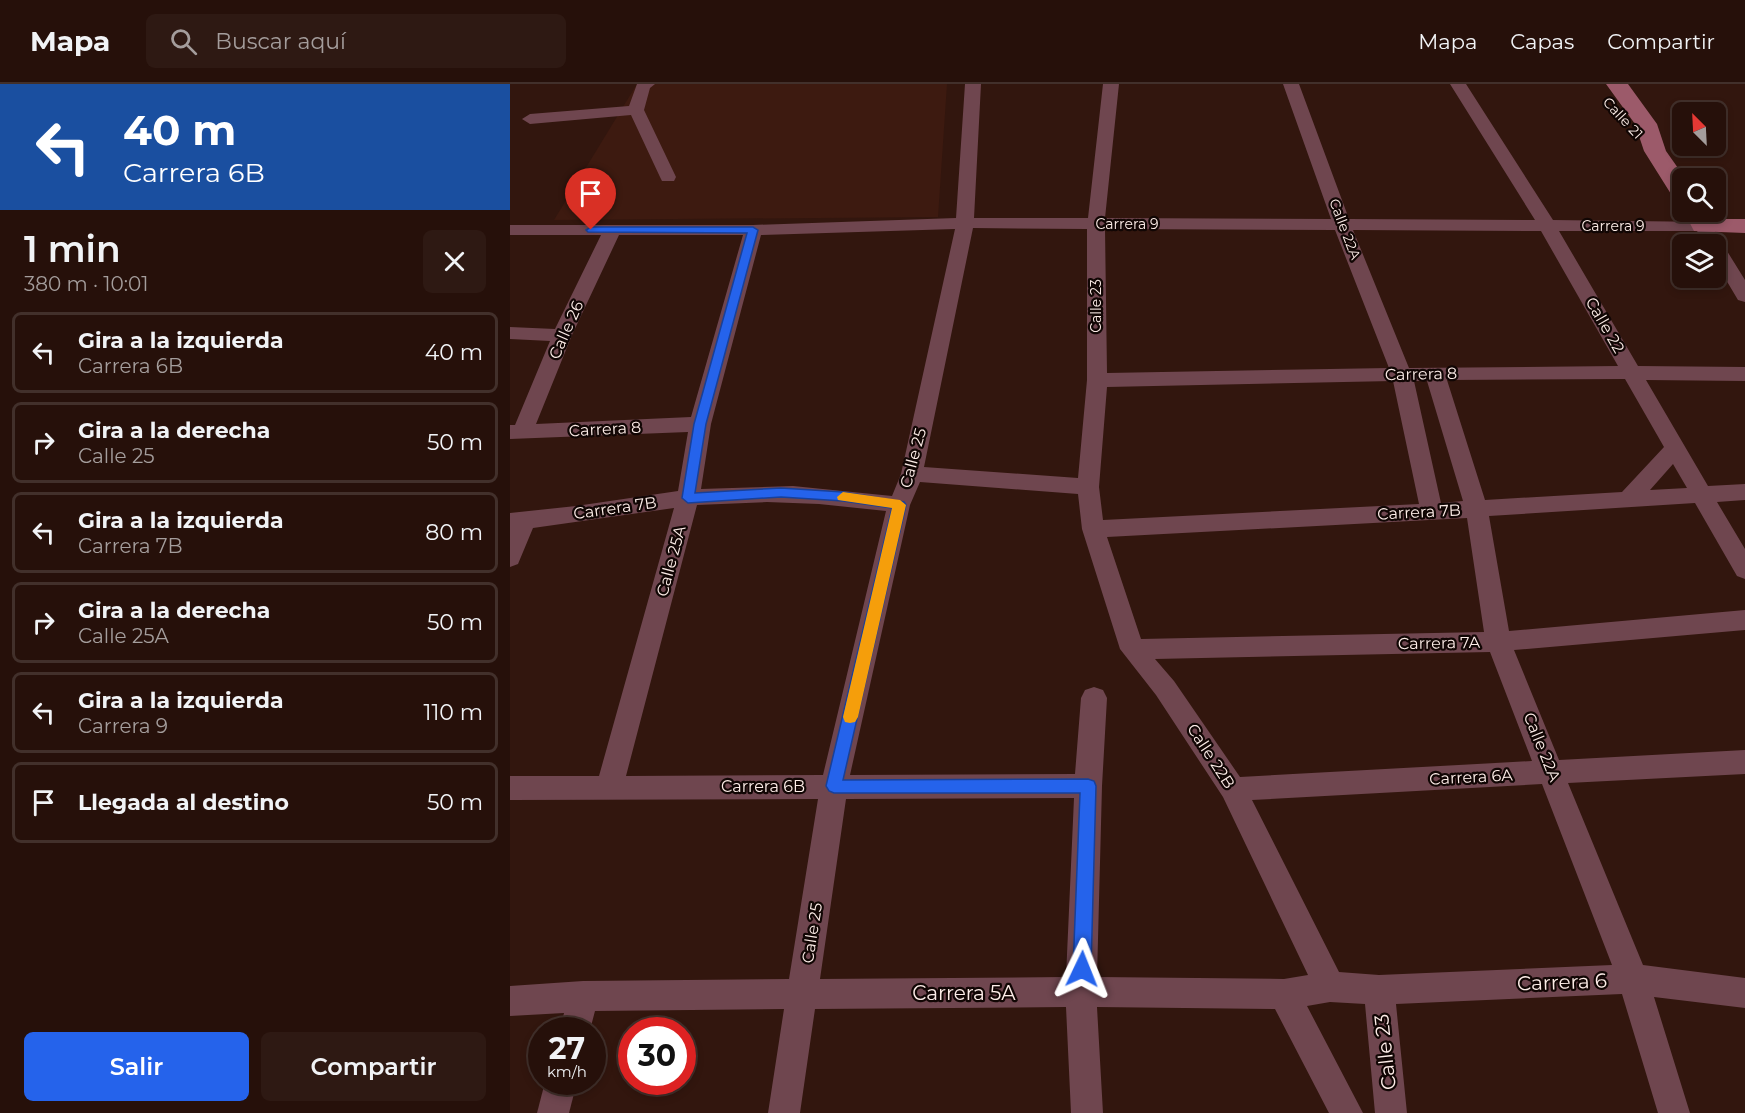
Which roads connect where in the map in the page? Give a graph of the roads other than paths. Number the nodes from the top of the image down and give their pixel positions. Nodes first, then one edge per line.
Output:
1 (647, 84) edge
2 (973, 84) edge
3 (1111, 84) edge
4 (1291, 84) edge
5 (1458, 84) edge
6 (1608, 88) edge
7 (636, 110) junction
8 (530, 119) dead end
9 (668, 177) dead end
10 (1672, 177) edge
11 (965, 223) junction
12 (1095, 224) junction
13 (1342, 225) junction
14 (1547, 225) junction
15 (1745, 226) edge
16 (510, 230) edge
17 (613, 230) junction
18 (753, 230) junction
19 (1707, 232) edge
20 (1745, 296) edge
21 (510, 333) edge
22 (562, 335) junction
23 (1633, 372) junction
24 (1402, 374) junction
25 (1435, 374) junction
26 (1745, 375) edge
27 (1096, 380) junction
28 (700, 424) junction
29 (516, 432) edge
30 (1676, 448) junction
31 (912, 474) junction
32 (1088, 487) junction
33 (1745, 492) edge
34 (1702, 494) junction
35 (688, 498) junction
36 (1628, 499) junction
37 (900, 505) junction
38 (1477, 509) junction
39 (1432, 512) junction
40 (517, 521) edge
41 (1093, 529) junction
42 (510, 558) edge
43 (1745, 570) edge
44 (1745, 620) edge
45 (1498, 642) junction
46 (1132, 649) junction
47 (1094, 698) dead end
48 (1745, 762) edge
49 (1553, 773) junction
50 (834, 786) junction
51 (1088, 786) junction
52 (609, 787) junction
53 (510, 788) edge
54 (1233, 789) junction
55 (1633, 979) junction
56 (1330, 987) junction
57 (1379, 990) junction
58 (1081, 992) junction
59 (1745, 993) edge
60 (803, 994) junction
61 (1284, 994) junction
62 (583, 996) junction
63 (510, 1001) edge
64 (577, 1017) edge
65 (558, 1095) edge
66 (553, 1113) edge
67 (784, 1113) edge
68 (1087, 1113) edge
69 (1347, 1113) edge
70 (1391, 1113) edge
71 (1674, 1113) edge

1 - 7 street
2 - 11 street, Calle 25
3 - 12 street, Calle 23
4 - 13 street, Calle 22A
5 - 14 street, Calle 22
6 - 10 street, Calle 21
7 - 8 street
7 - 9 street
11 - 12 street, Carrera 9
11 - 18 street, Carrera 9
11 - 31 street, Calle 25
12 - 13 street, Carrera 9
12 - 27 street, Calle 23
13 - 14 street, Carrera 9
13 - 24 street, Calle 22A
14 - 19 street, Carrera 9
14 - 23 street, Calle 22
15 - 19 street, Carrera 9
16 - 17 street, Carrera 9
17 - 18 street, Carrera 9
17 - 22 street, Calle 26
18 - 28 street, Calle 25A
19 - 20 street
21 - 22 street
22 - 29 street, Calle 26
23 - 25 street, Carrera 8
23 - 26 street, Carrera 8
23 - 30 street, Calle 22
24 - 25 street, Carrera 8
24 - 27 street, Carrera 8
24 - 39 street, Calle 22A
25 - 38 street, Calle 22A
27 - 32 street, Calle 23
28 - 29 street, Carrera 8
28 - 35 street, Calle 25A
30 - 34 street, Calle 22
30 - 36 street
31 - 32 street
31 - 37 street, Calle 25
32 - 41 street, Calle 23
33 - 34 street, Carrera 7B
34 - 36 street, Carrera 7B
34 - 43 street, Calle 22
35 - 37 street, Carrera 7B
35 - 40 street, Carrera 7B
35 - 52 street, Calle 25A
36 - 38 street, Carrera 7B
37 - 50 street, Calle 25
38 - 39 street, Carrera 7B
38 - 45 street, Calle 22A
39 - 41 street, Carrera 7B
40 - 42 street
41 - 46 street, Calle 22B
44 - 45 street, Carrera 7A
45 - 46 street, Carrera 7A
45 - 49 street, Calle 22A
46 - 54 street, Calle 22B
47 - 51 street
48 - 49 street, Carrera 6A
49 - 54 street, Carrera 6A
49 - 55 street, Calle 22A
50 - 51 street, Carrera 6B
50 - 52 street, Carrera 6B
50 - 60 street, Calle 25
51 - 58 street
52 - 53 street, Carrera 6B
54 - 56 street, Calle 22B
55 - 57 street, Carrera 6
55 - 59 street, Carrera 6
55 - 71 street, Calle 22A
56 - 57 street, Carrera 6
56 - 61 street, Carrera 5A
57 - 70 street, Calle 23
58 - 60 street, Carrera 5A
58 - 61 street, Carrera 5A
58 - 68 street
60 - 62 street, Carrera 5A
60 - 67 street, Calle 25
61 - 69 street
62 - 63 street, Carrera 5A
62 - 64 street
65 - 66 street

